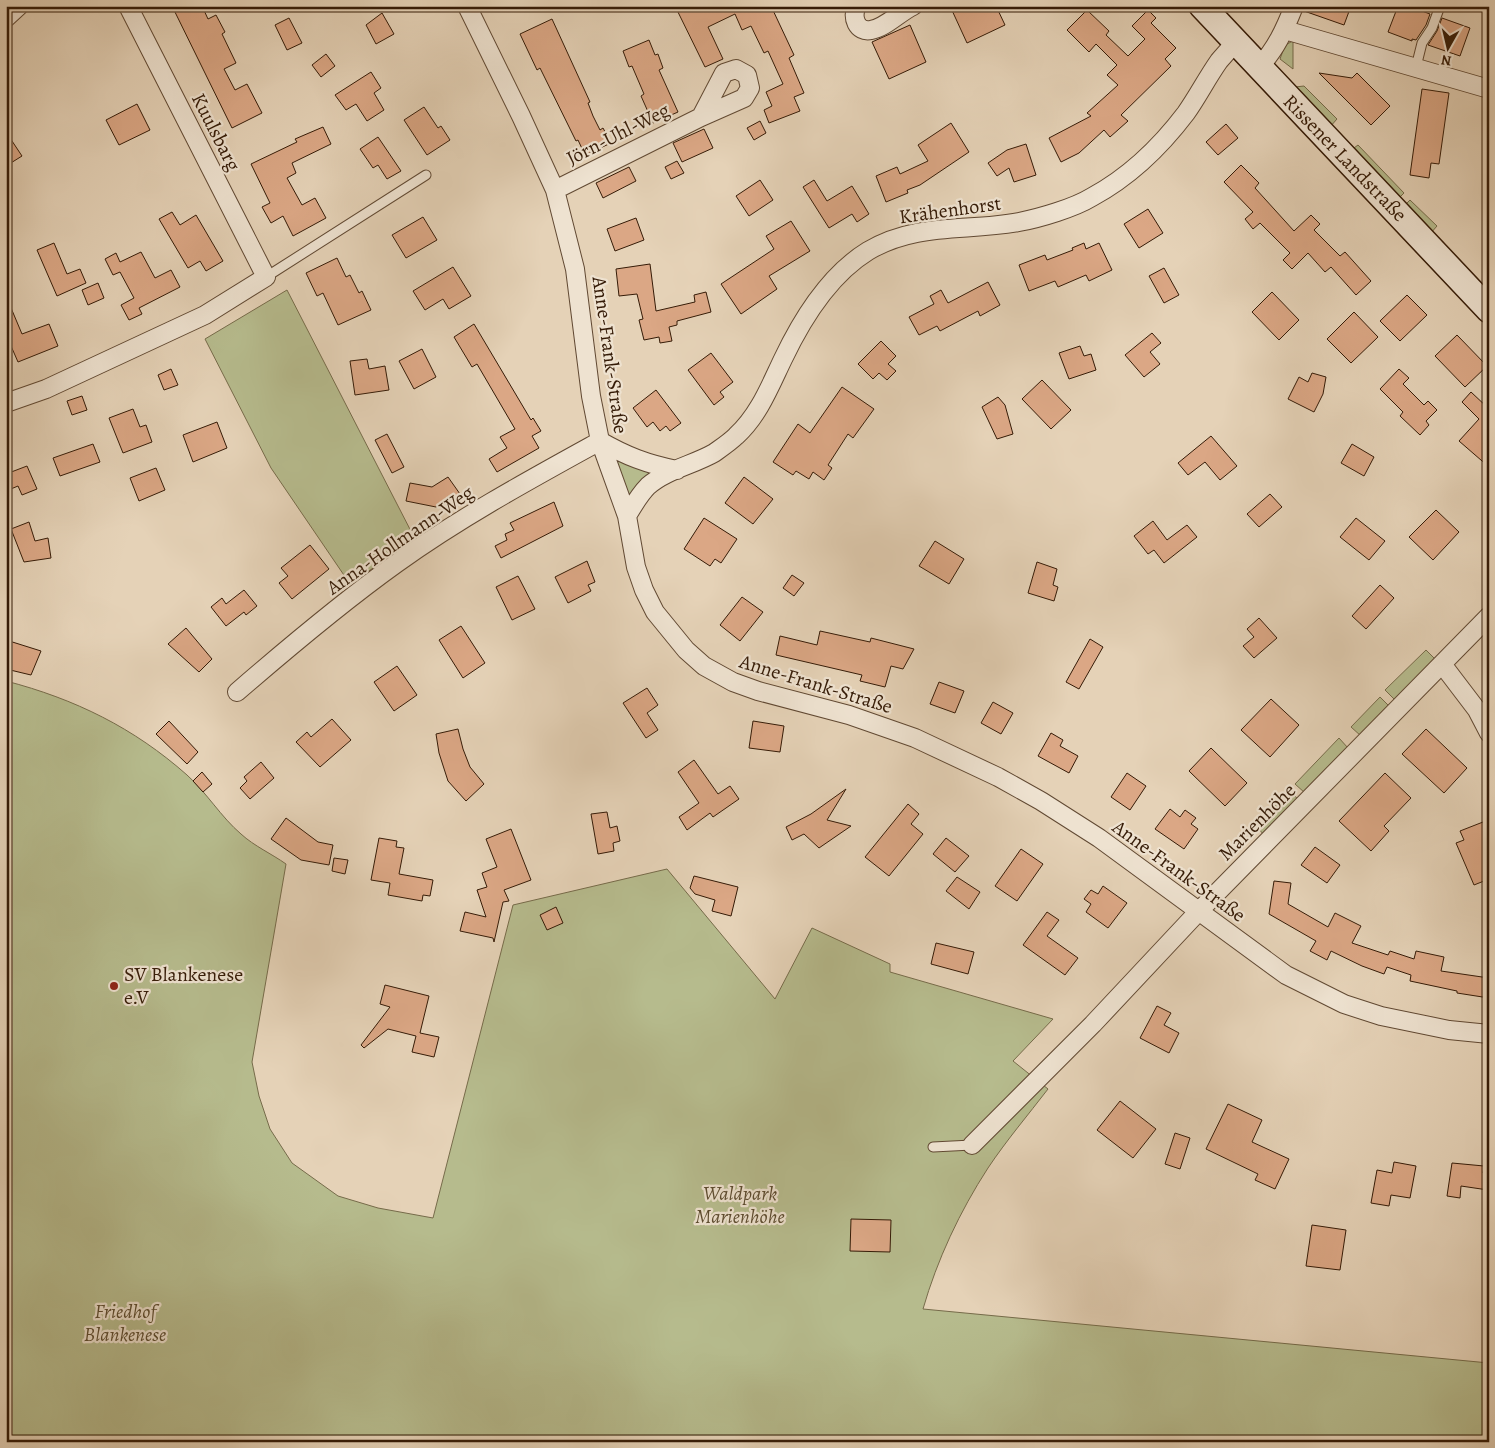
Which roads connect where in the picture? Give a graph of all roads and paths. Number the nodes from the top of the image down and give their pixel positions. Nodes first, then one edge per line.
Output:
1 (19, 6) edge
2 (128, 6) edge
3 (467, 6) edge
4 (857, 6) edge
5 (1202, 6) edge
6 (1294, 6) edge
7 (1440, 6) edge
8 (907, 7) edge
9 (6, 18) edge
10 (1285, 30) junction
11 (1235, 42) junction
12 (1260, 67) junction
13 (1416, 67) junction
14 (1489, 89) edge
15 (701, 116) dead end
16 (426, 175) dead end
17 (555, 190) junction
18 (266, 277) junction
19 (1489, 310) edge
20 (6, 403) edge
21 (600, 441) junction
22 (677, 470) junction
23 (627, 516) junction
24 (1489, 616) edge
25 (1442, 664) junction
26 (237, 692) dead end
27 (1489, 733) edge
28 (1198, 912) junction
29 (1489, 1034) edge
30 (972, 1145) joint
31 (933, 1147) dead end

1 - 9 street
2 - 18 street, Kuulsbarg
3 - 17 street, Anne-Frank-Straße
4 - 8 street
5 - 11 main road, Rissener Landstraße
6 - 10 street
7 - 13 lane
10 - 12 street
10 - 13 street
11 - 12 main road, Rissener Landstraße
11 - 22 street, Krähenhorst
12 - 19 main road, Rissener Landstraße
13 - 14 street
15 - 17 street, Jörn-Uhl-Weg
16 - 18 lane
17 - 21 street, Anne-Frank-Straße
18 - 20 street
21 - 22 street
21 - 23 street, Anne-Frank-Straße
21 - 26 street, Anna-Hollmann-Weg
22 - 23 street, Krähenhorst
23 - 28 street, Anne-Frank-Straße
24 - 25 street, Marienhöhe
25 - 27 street
25 - 28 street, Marienhöhe
28 - 29 street, Anne-Frank-Straße
28 - 30 street, Marienhöhe
30 - 31 lane

